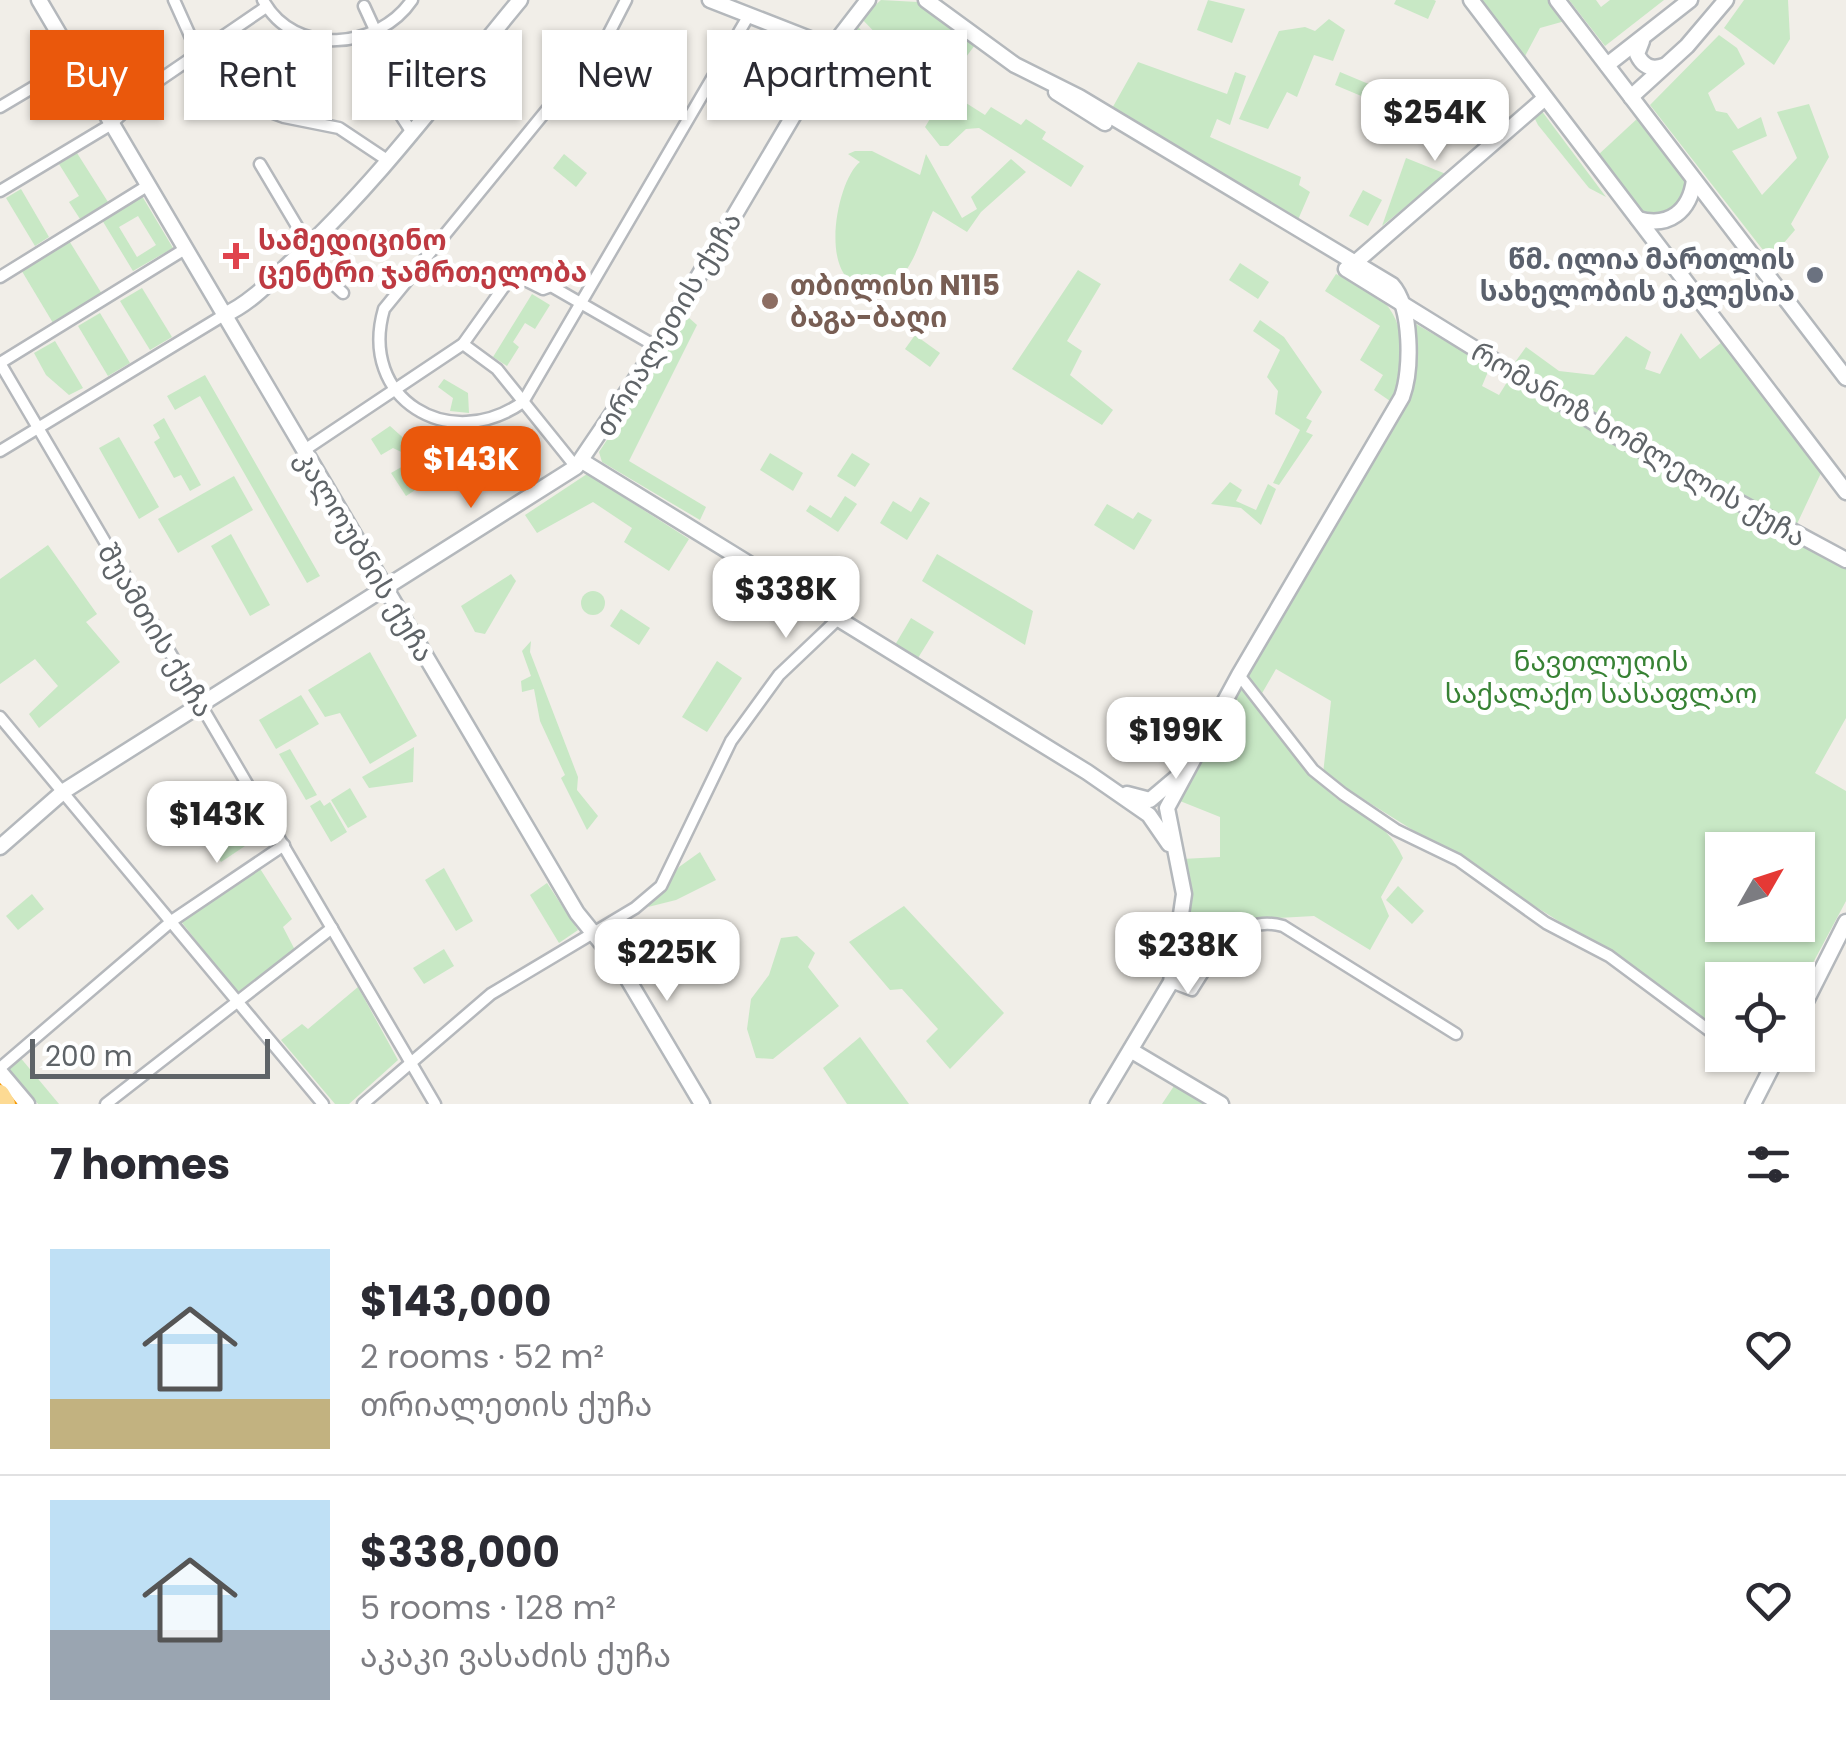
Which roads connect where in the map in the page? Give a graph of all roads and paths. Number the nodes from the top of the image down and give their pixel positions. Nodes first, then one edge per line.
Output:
1 (39, 0) edge
2 (176, 0) edge
3 (412, 0) edge
4 (520, 0) edge
5 (626, 0) edge
6 (710, 0) edge
7 (868, 0) edge
8 (927, 0) edge
9 (1471, 0) edge
10 (1557, 0) edge
11 (1690, 0) edge
12 (1726, 0) edge
13 (265, 3) edge
14 (364, 6) dead end
15 (749, 15) junction
16 (56, 30) edge
17 (189, 30) edge
18 (228, 30) edge
19 (375, 30) edge
20 (379, 30) edge
21 (787, 30) edge
22 (846, 30) edge
23 (1645, 36) junction
24 (352, 40) edge
25 (184, 62) edge
26 (1667, 65) junction
27 (1607, 66) junction
28 (30, 89) edge
29 (1632, 97) junction
30 (1545, 98) junction
31 (0, 107) edge
32 (107, 120) edge
33 (302, 120) edge
34 (404, 120) edge
35 (791, 120) edge
36 (110, 125) junction
37 (411, 131) junction
38 (387, 160) junction
39 (260, 164) dead end
40 (1694, 180) junction
41 (147, 186) junction
42 (0, 191) edge
43 (1637, 218) junction
44 (309, 246) junction
45 (185, 249) junction
46 (1350, 266) junction
47 (0, 277) edge
48 (343, 293) dead end
49 (582, 304) junction
50 (1411, 308) junction
51 (224, 315) junction
52 (463, 344) junction
53 (657, 347) junction
54 (0, 363) edge
55 (1846, 378) edge
56 (396, 392) junction
57 (523, 402) junction
58 (37, 426) junction
59 (303, 451) junction
60 (0, 452) edge
61 (579, 464) junction
62 (1846, 492) edge
63 (1846, 560) edge
64 (384, 588) junction
65 (838, 619) junction
66 (1239, 675) junction
67 (199, 703) junction
68 (0, 716) edge
69 (64, 791) junction
70 (1156, 808) junction
71 (284, 845) junction
72 (0, 846) edge
73 (173, 920) junction
74 (1846, 922) edge
75 (332, 928) junction
76 (592, 932) junction
77 (1171, 982) junction
78 (1815, 983) edge
79 (238, 999) junction
80 (1705, 1027) edge
81 (1456, 1034) dead end
82 (1132, 1051) junction
83 (411, 1064) junction
84 (0, 1070) edge
85 (1769, 1072) edge
86 (27, 1104) edge
87 (106, 1104) edge
88 (323, 1104) edge
89 (363, 1104) edge
90 (435, 1104) edge
91 (702, 1104) edge
92 (1098, 1104) edge
93 (1221, 1104) edge
94 (1752, 1104) edge

1 - 16 street, კალოუბნის ქუჩა
2 - 17 street
3 - 20 street
4 - 37 street
5 - 56 street
6 - 15 street
7 - 22 street
8 - 46 street, რომანოზ ხომლელის ქუჩა
9 - 30 street
10 - 27 street
11 - 23 street
12 - 26 street
13 - 18 street
13 - 24 street
14 - 19 street
15 - 21 street
15 - 49 street
23 - 26 street
23 - 27 street
25 - 36 street
26 - 29 street
27 - 29 street
28 - 31 street
29 - 40 street
30 - 43 street
30 - 46 street
32 - 36 street, კალოუბნის ქუჩა
33 - 38 street
34 - 37 street
35 - 53 street, თრიალეთის ქუჩა
36 - 41 street, კალოუბნის ქუჩა
36 - 42 street
37 - 38 street
38 - 44 street
39 - 44 street
40 - 43 street
40 - 55 street
41 - 45 street, კალოუბნის ქუჩა
41 - 47 street
43 - 62 street
44 - 48 street
44 - 51 street
45 - 51 street, კალოუბნის ქუჩა
45 - 54 street
46 - 50 street, რომანოზ ხომლელის ქუჩა
46 - 50 street, რომანოზ ხომლელის ქუჩა
49 - 52 street
49 - 53 street
49 - 57 street
50 - 63 street, რომანოზ ხომლელის ქუჩა
50 - 66 street
51 - 58 street
51 - 59 street, კალოუბნის ქუჩა
52 - 56 street
52 - 57 street
53 - 61 street, თრიალეთის ქუჩა
54 - 58 street, შუამთის ქუჩა
56 - 57 street
56 - 59 street
57 - 61 street
58 - 60 street
58 - 67 street, შუამთის ქუჩა
59 - 64 street, კალოუბნის ქუჩა
61 - 64 street, თრიალეთის ქუჩა
61 - 65 street
64 - 67 street, თრიალეთის ქუჩა
64 - 76 street, კალოუბნის ქუჩა
65 - 70 street
65 - 76 street
66 - 70 street
66 - 80 street
67 - 69 street, თრიალეთის ქუჩა
67 - 71 street, შუამთის ქუჩა
68 - 69 street
69 - 72 street, თრიალეთის ქუჩა
69 - 73 street
70 - 77 street
71 - 73 street
71 - 75 street, შუამთის ქუჩა
73 - 79 street
73 - 84 street
74 - 78 street
75 - 79 street
75 - 83 street, შუამთის ქუჩა
76 - 83 street
76 - 91 street, კალოუბნის ქუჩა
77 - 81 street
77 - 82 street
79 - 87 street
79 - 88 street
82 - 92 street
82 - 93 street
83 - 89 street
83 - 90 street, შუამთის ქუჩა
84 - 86 street
85 - 94 street

